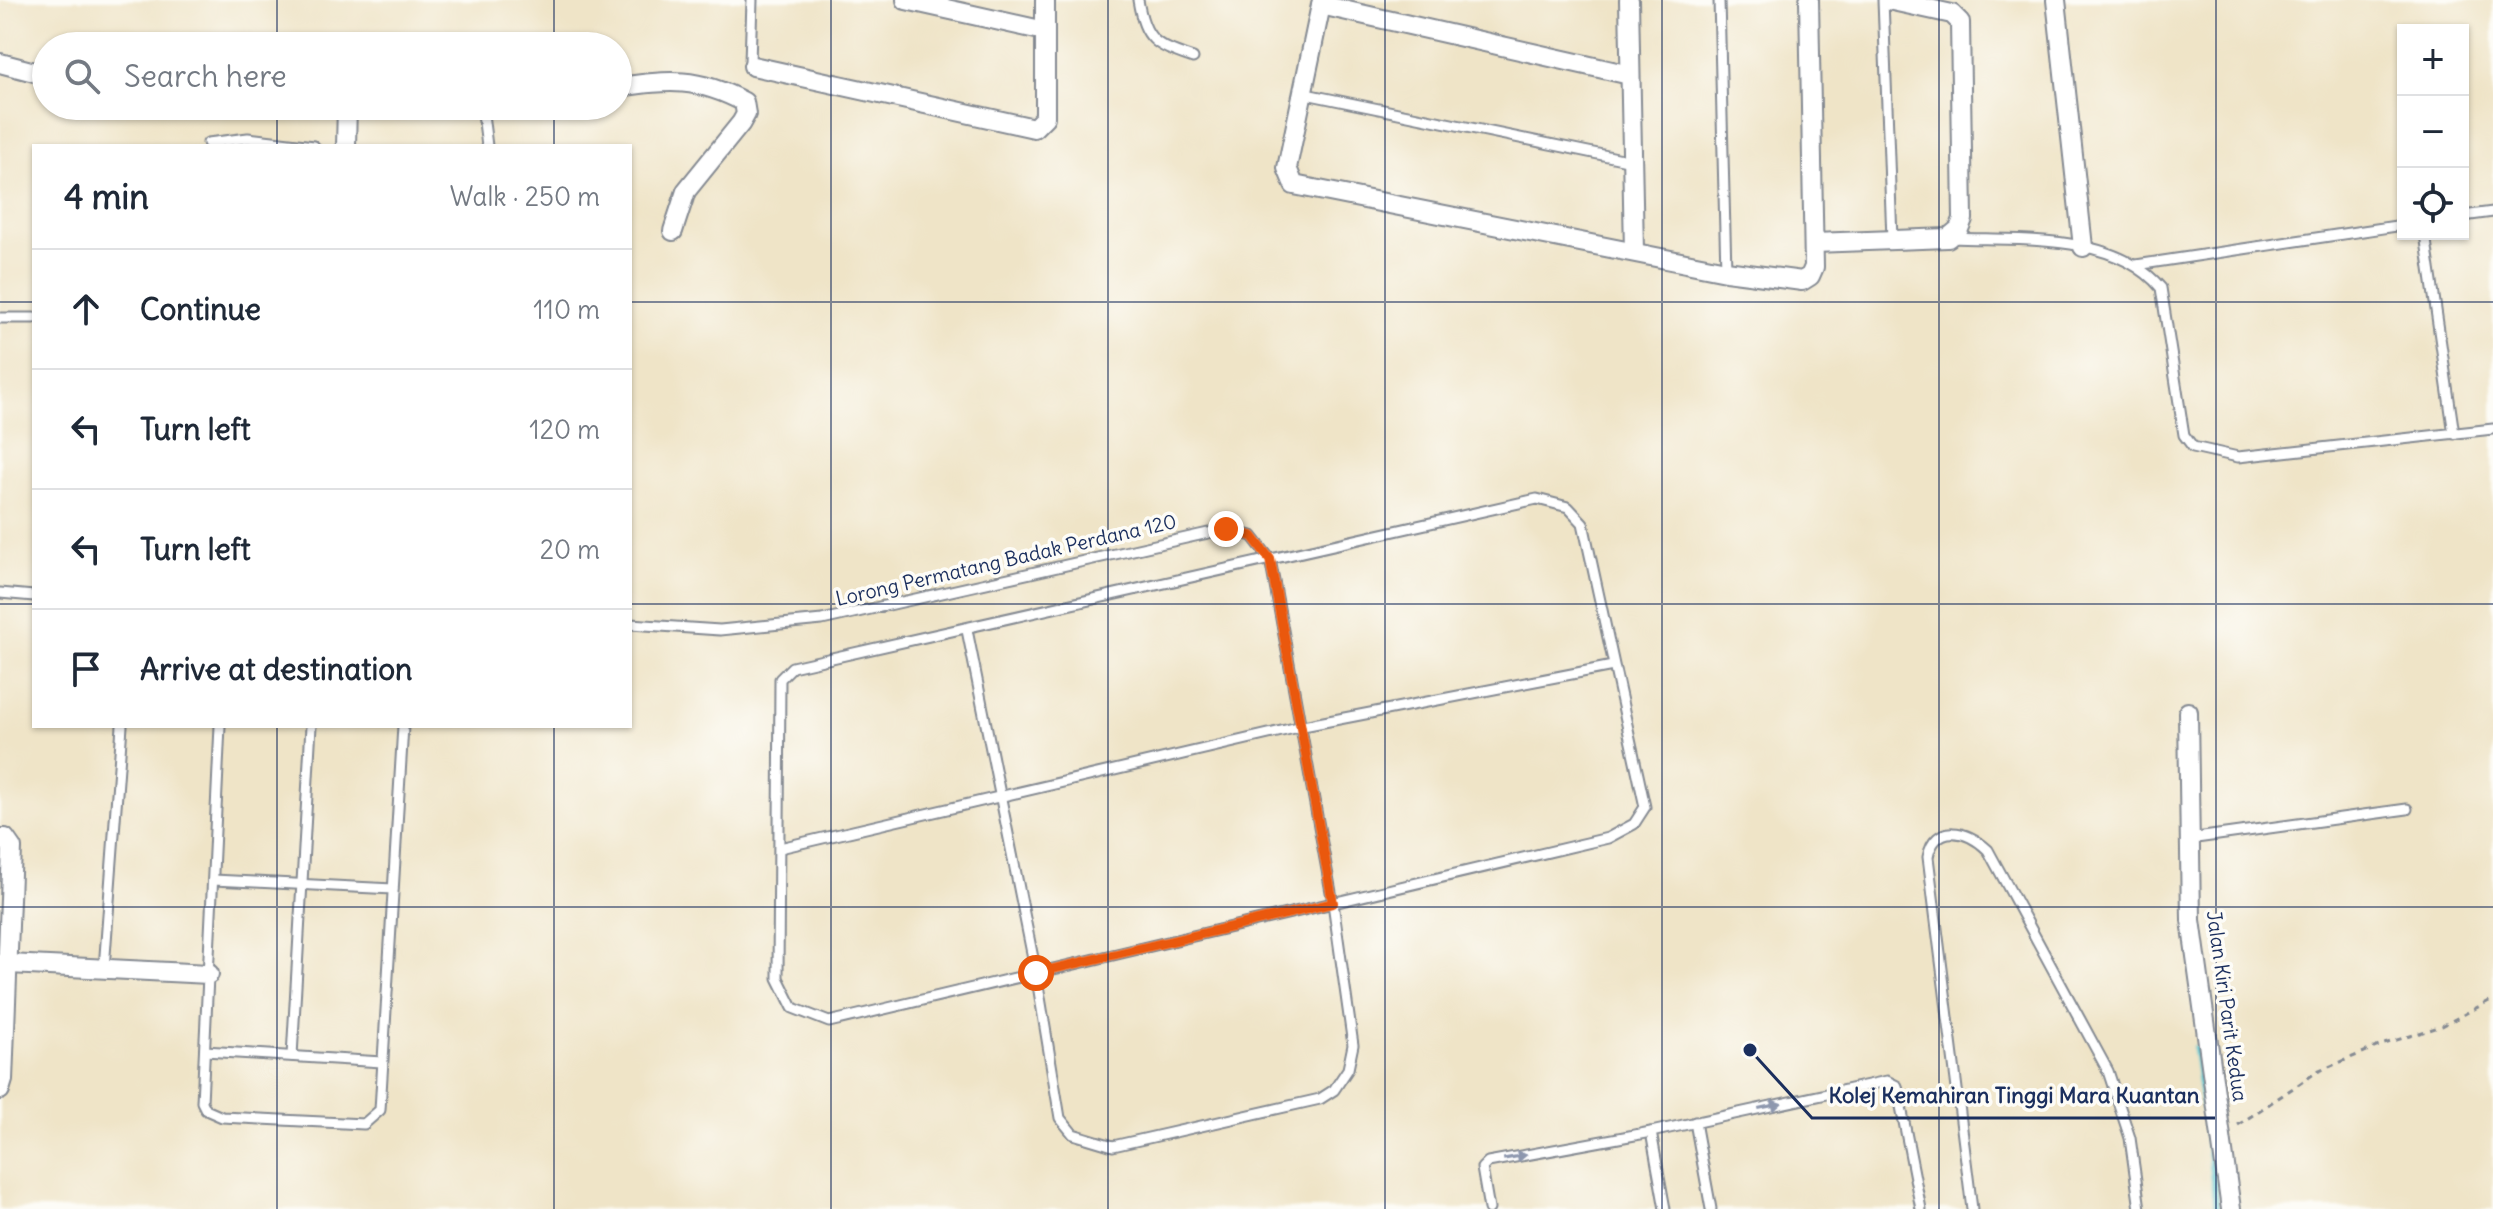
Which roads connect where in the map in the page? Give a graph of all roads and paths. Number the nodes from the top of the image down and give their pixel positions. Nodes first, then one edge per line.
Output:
1 (752, 0) edge
2 (906, 0) edge
3 (1045, 0) edge
4 (1138, 0) edge
5 (1629, 0) edge
6 (1719, 0) edge
7 (1809, 0) edge
8 (1885, 0) edge
9 (2056, 0) edge
10 (1322, 2) edge
11 (1045, 31) junction
12 (1193, 58) dead end
13 (0, 63) edge
14 (753, 66) joint
15 (32, 71) edge
16 (1630, 75) junction
17 (632, 86) edge
18 (1301, 93) junction
19 (484, 120) edge
20 (208, 143) dead end
21 (298, 144) edge
22 (487, 144) edge
23 (1632, 161) junction
24 (2493, 212) edge
25 (2469, 215) edge
26 (2397, 226) edge
27 (673, 231) dead end
28 (1948, 238) junction
29 (1892, 239) junction
30 (2426, 240) edge
31 (1814, 243) junction
32 (2083, 247) junction
33 (1634, 252) junction
34 (2136, 265) junction
35 (1726, 271) junction
36 (0, 318) edge
37 (32, 318) edge
38 (2493, 429) edge
39 (2454, 434) junction
40 (1270, 559) junction
41 (0, 593) edge
42 (32, 596) edge
43 (632, 624) edge
44 (967, 630) junction
45 (1613, 666) junction
46 (2188, 712) dead end
47 (1303, 726) junction
48 (122, 728) edge
49 (220, 728) edge
50 (311, 728) edge
51 (403, 728) edge
52 (998, 797) junction
53 (2407, 809) dead end
54 (0, 838) edge
55 (2189, 839) junction
56 (780, 848) junction
57 (213, 880) junction
58 (302, 884) junction
59 (393, 889) junction
60 (1333, 903) junction
61 (9, 964) junction
62 (104, 969) junction
63 (1036, 973) junction
64 (209, 974) junction
65 (2493, 999) edge
66 (205, 1051) junction
67 (292, 1056) junction
68 (382, 1062) junction
69 (0, 1090) edge
70 (1695, 1122) junction
71 (1651, 1132) junction
72 (2222, 1137) junction
73 (1489, 1209) edge
74 (1665, 1209) edge
75 (1711, 1209) edge
76 (1921, 1209) edge
77 (1972, 1209) edge
78 (2140, 1209) edge
79 (2231, 1209) edge

1 - 14 lane
2 - 11 street
3 - 11 street
4 - 12 lane
5 - 16 street
6 - 35 lane
7 - 31 street
8 - 28 street
8 - 29 lane
9 - 32 street
10 - 16 street
10 - 18 street
11 - 14 street
13 - 15 street
16 - 23 street
17 - 27 street
18 - 23 lane
18 - 33 street
19 - 22 lane
20 - 21 lane
23 - 33 street
24 - 25 lane
26 - 34 lane
28 - 29 street
28 - 32 lane
29 - 31 street
30 - 39 lane
31 - 35 street
32 - 34 lane
33 - 35 street
34 - 39 lane
36 - 37 lane
38 - 39 lane
40 - 43 lane, Lorong Permatang Badak Perdana 120
40 - 44 lane
40 - 45 lane
40 - 47 lane
41 - 42 lane
44 - 52 lane
44 - 56 lane
45 - 47 lane
45 - 60 lane
46 - 55 street, Jalan Kiri Parit Kedua
47 - 52 lane
47 - 60 lane
48 - 62 lane
49 - 57 lane
50 - 58 lane
51 - 59 lane
52 - 56 lane
52 - 63 lane
53 - 55 lane
54 - 61 street
55 - 72 street, Jalan Kiri Parit Kedua
56 - 63 lane
57 - 58 lane
57 - 64 lane
58 - 59 lane
58 - 67 lane
59 - 68 lane
60 - 63 lane
60 - 63 lane
61 - 62 street
61 - 69 street
62 - 64 street
64 - 66 lane
65 - 72 path
66 - 67 lane
66 - 68 lane
67 - 68 lane
70 - 71 lane
70 - 75 lane
70 -> 76 lane
73 -> 71 lane
71 - 74 lane
72 - 79 street, Jalan Kiri Parit Kedua
77 - 78 lane

